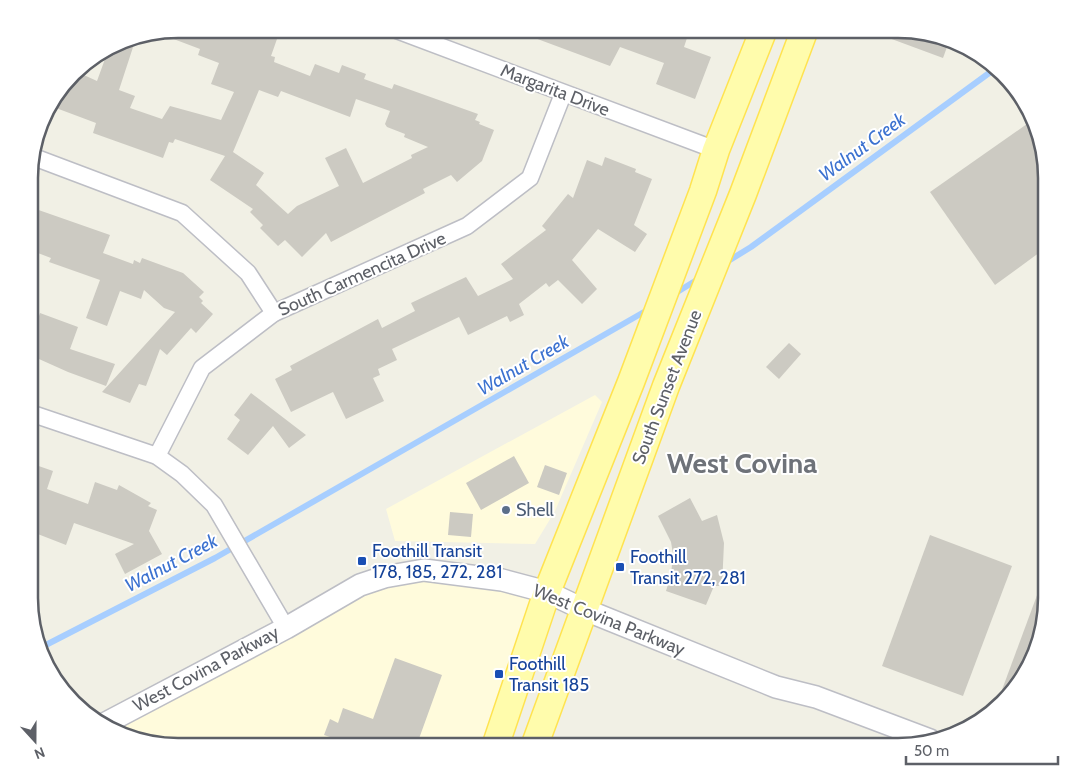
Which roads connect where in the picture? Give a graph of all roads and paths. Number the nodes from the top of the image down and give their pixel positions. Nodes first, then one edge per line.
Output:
1 (417, 38) edge
2 (760, 38) edge
3 (802, 38) edge
4 (563, 94) junction
5 (716, 150) junction
6 (39, 159) edge
7 (274, 313) junction
8 (38, 416) edge
9 (157, 456) junction
10 (547, 592) junction
11 (583, 610) junction
12 (286, 628) junction
13 (110, 721) edge
14 (920, 736) edge
15 (498, 738) edge
16 (537, 738) edge

1 - 4 street, Margarita Drive
2 - 5 main road, South Sunset Avenue
3 - 11 main road, South Sunset Avenue
4 - 5 street, Margarita Drive
4 - 7 street, South Carmencita Drive
5 - 10 main road, South Sunset Avenue
6 - 7 street
7 - 9 street, South Carmencita Drive
8 - 9 street
9 - 12 street
10 - 11 street, West Covina Parkway
10 - 12 street, West Covina Parkway
10 - 15 main road, South Sunset Avenue
11 - 14 street, West Covina Parkway
11 - 16 main road, South Sunset Avenue
12 - 13 street, West Covina Parkway

